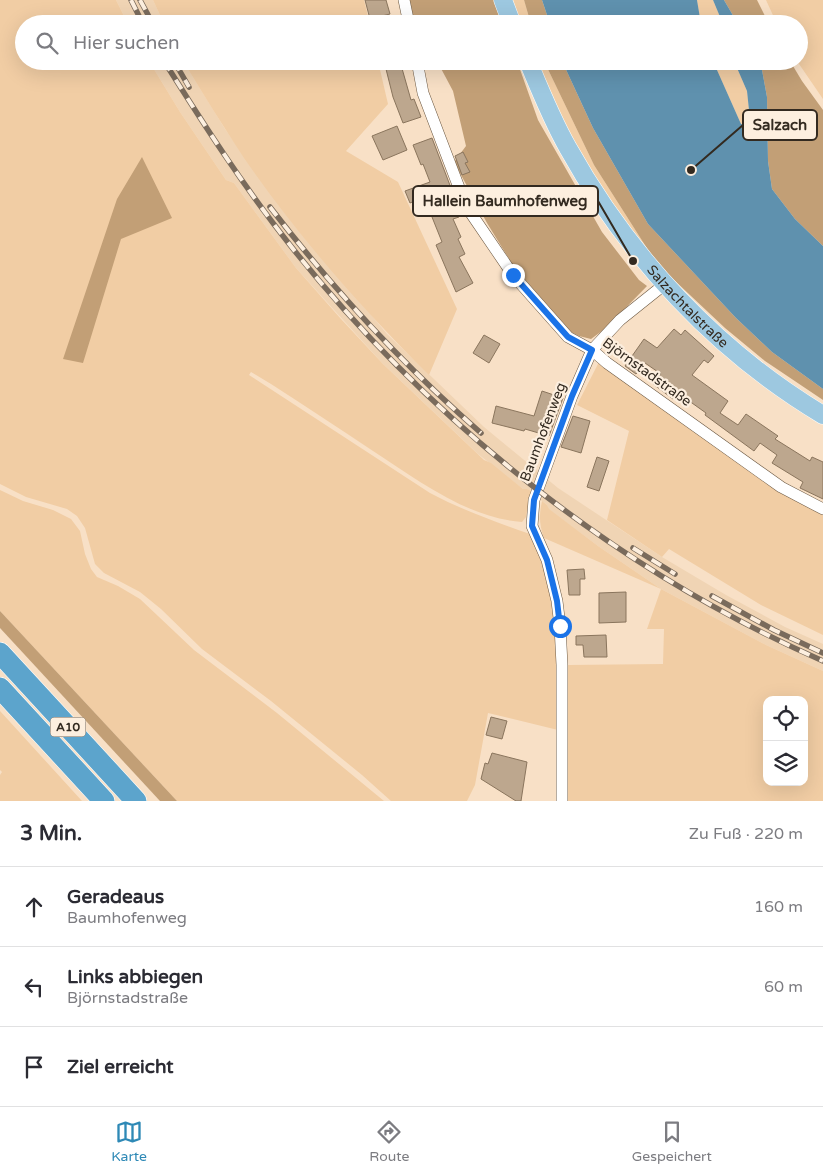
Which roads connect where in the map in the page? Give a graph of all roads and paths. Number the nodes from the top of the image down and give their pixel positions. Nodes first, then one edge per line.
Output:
1 (404, 0) edge
2 (503, 0) edge
3 (407, 15) edge
4 (509, 15) edge
5 (418, 70) edge
6 (532, 70) edge
7 (665, 284) junction
8 (592, 350) junction
9 (823, 414) edge
10 (823, 509) edge
11 (0, 652) edge
12 (0, 688) edge
13 (104, 801) edge
14 (136, 801) edge
15 (562, 801) edge

1 - 3 street
2 - 4 main road
5 - 8 street, Björnstadstraße
6 - 7 main road, Salzachtalstraße
7 - 8 street, Baumhofenweg
7 - 9 main road, Salzachtalstraße
8 - 10 street, Björnstadstraße
8 - 15 street, Baumhofenweg
11 - 14 highway, A10
12 - 13 highway, A10

